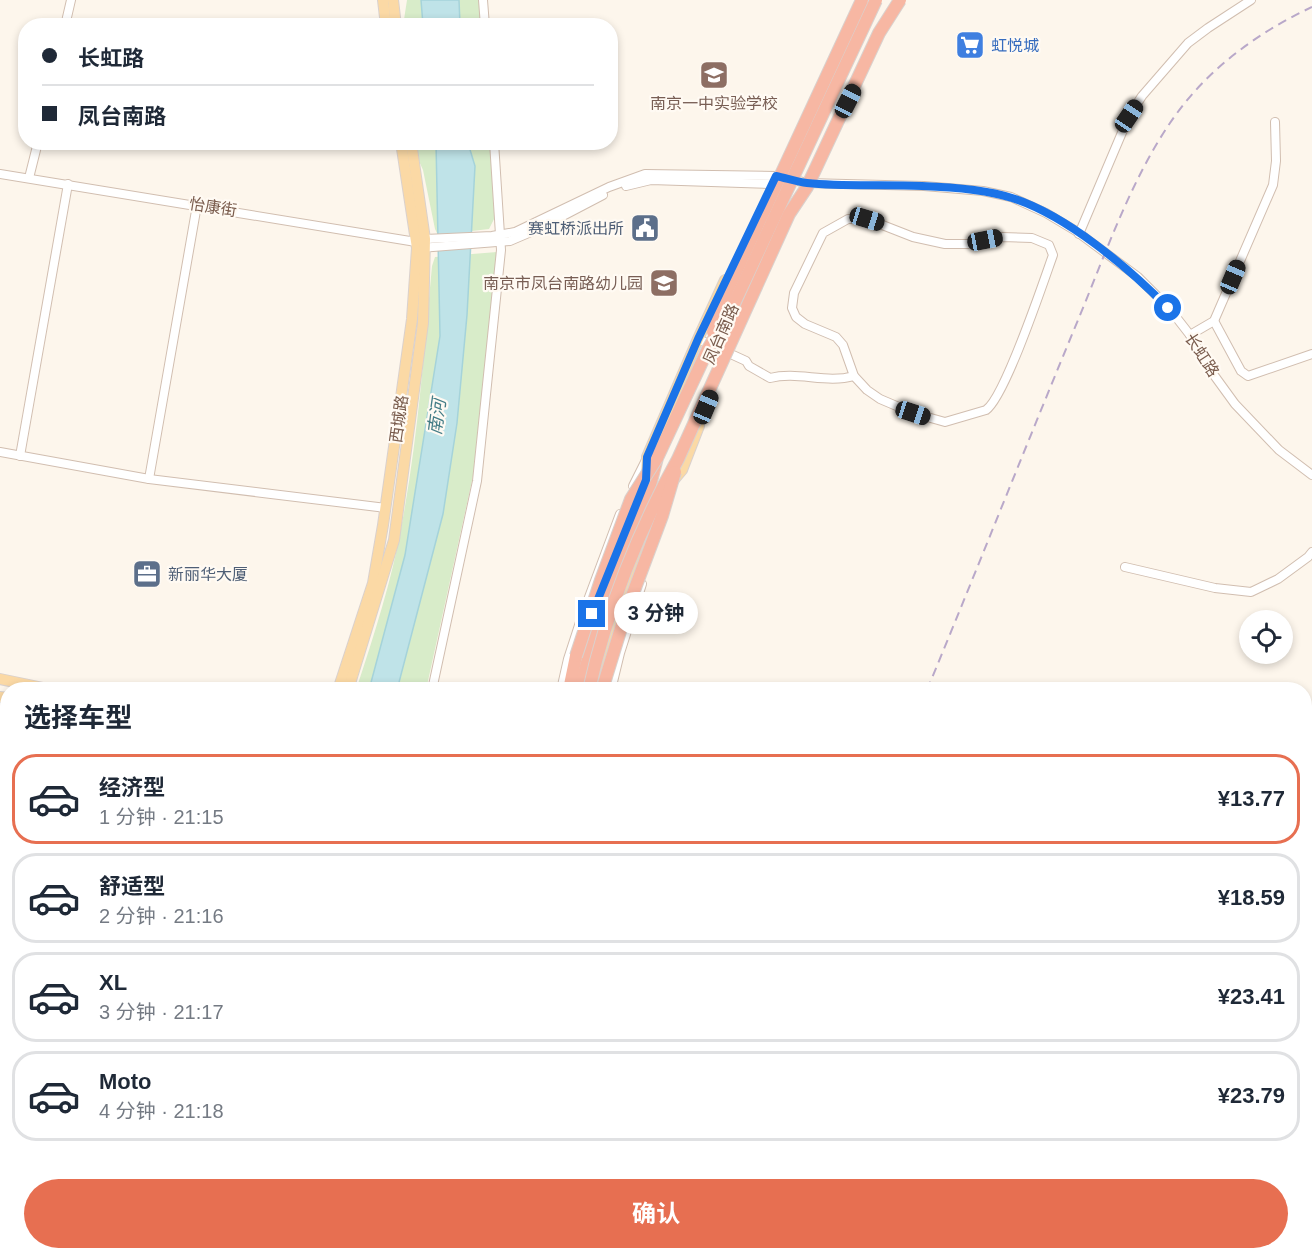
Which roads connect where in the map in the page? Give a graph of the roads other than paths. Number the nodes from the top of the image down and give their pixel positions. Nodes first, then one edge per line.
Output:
1 (71, 0) edge
2 (383, 0) edge
3 (393, 0) edge
4 (483, 0) edge
5 (856, 0) edge
6 (862, 0) edge
7 (876, 0) edge
8 (882, 0) edge
9 (893, 0) edge
10 (900, 0) edge
11 (1251, 0) edge
12 (67, 18) edge
13 (385, 18) edge
14 (395, 18) edge
15 (484, 18) edge
16 (879, 33) junction
17 (1275, 122) dead end
18 (36, 150) edge
19 (403, 150) edge
20 (412, 150) edge
21 (494, 150) edge
22 (0, 174) edge
23 (29, 178) junction
24 (774, 180) junction
25 (807, 183) junction
26 (68, 184) junction
27 (198, 205) junction
28 (789, 214) junction
29 (1079, 234) junction
30 (500, 238) junction
31 (424, 243) junction
32 (1214, 321) junction
33 (1190, 335) junction
34 (698, 339) junction
35 (708, 348) junction
36 (730, 353) junction
37 (1312, 354) edge
38 (854, 376) junction
39 (0, 452) edge
40 (20, 456) junction
41 (652, 457) junction
42 (680, 464) junction
43 (1312, 475) edge
44 (149, 479) junction
45 (386, 508) junction
46 (1312, 552) edge
47 (1125, 567) dead end
48 (341, 682) edge
49 (350, 682) edge
50 (434, 682) edge
51 (563, 682) edge
52 (572, 682) edge
53 (573, 682) edge
54 (582, 682) edge
55 (591, 682) edge
56 (600, 682) edge
57 (604, 682) edge
58 (613, 682) edge

1 - 12 street
2 - 13 main road
3 - 14 main road
4 - 15 street
5 - 24 main road, 凤台南路
6 - 35 highway, 凤台南路, bridge
7 - 35 highway, bridge
8 - 28 highway
9 - 16 highway, bridge
10 - 16 highway, bridge
10 - 25 main road, 凤台南路
11 - 29 street
16 - 28 highway, bridge
17 - 32 street
18 - 23 street
19 - 31 main road, 西城路
20 - 31 main road, 西城路
21 - 30 street
22 - 23 street, 怡康街
23 - 26 street, 怡康街
24 - 25 street, 长虹路
24 - 30 street, 长虹路
24 - 34 main road, 凤台南路
25 - 29 street, 长虹路
25 - 36 main road, 凤台南路
26 - 27 street, 怡康街
26 - 40 street
27 - 31 street, 怡康街
27 - 44 street
28 - 42 highway, 凤台南路, bridge
29 - 33 street, 长虹路
30 - 31 street, 怡康街
30 - 50 street
31 - 45 main road, 西城路
31 - 49 main road, 西城路
32 - 33 street
32 - 37 street
33 - 43 street, 长虹路
34 - 36 street
34 - 41 main road, 凤台南路
35 - 41 highway, 凤台南路
36 - 38 street
36 - 42 main road, 凤台南路
38 - 38 street
39 - 40 street
40 - 44 street
41 - 51 street
41 - 52 highway, bridge
41 - 53 main road, 凤台南路
41 - 54 highway, 凤台南路
42 - 55 highway, 凤台南路, bridge
42 - 56 main road, 凤台南路
42 - 57 highway, bridge
42 - 58 street
44 - 45 street
45 - 48 main road, 西城路
46 - 47 street

